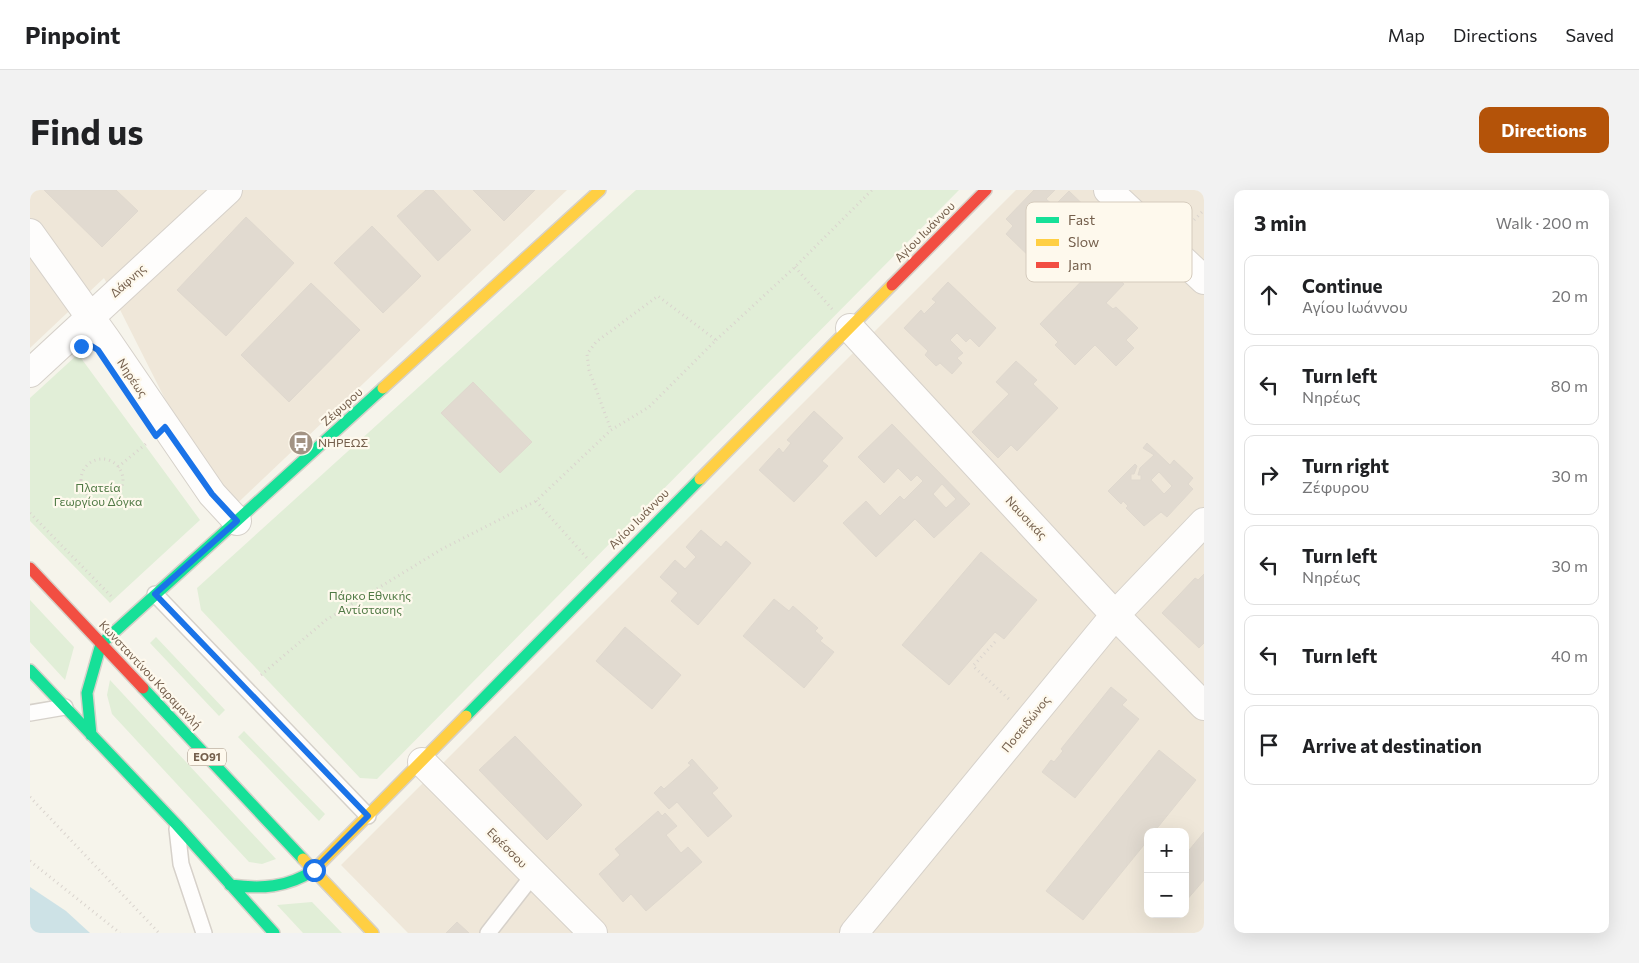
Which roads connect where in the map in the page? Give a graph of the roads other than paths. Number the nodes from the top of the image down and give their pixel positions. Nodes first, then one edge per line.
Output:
1 (228, 190) edge
2 (600, 190) edge
3 (986, 190) edge
4 (1108, 190) edge
5 (1121, 202) edge
6 (30, 233) edge
7 (1192, 269) edge
8 (1204, 280) edge
9 (90, 316) junction
10 (850, 328) junction
11 (30, 373) edge
12 (237, 521) junction
13 (1204, 522) edge
14 (30, 568) edge
15 (155, 594) junction
16 (1115, 615) junction
17 (101, 644) junction
18 (30, 670) edge
19 (1204, 706) edge
20 (65, 707) junction
21 (30, 713) edge
22 (91, 735) junction
23 (422, 762) junction
24 (368, 816) junction
25 (177, 826) junction
26 (314, 870) junction
27 (534, 874) junction
28 (230, 885) junction
29 (204, 933) edge
30 (274, 933) edge
31 (373, 933) edge
32 (488, 933) edge
33 (593, 933) edge
34 (854, 933) edge

1 - 9 street, Δάφνης
2 - 12 main road, Ζέφυρου
3 - 10 main road, Αγίου Ιωάννου
4 - 5 street
6 - 9 street, Νηρέως
7 - 8 street
9 - 11 street, Δάφνης
9 - 12 street, Νηρέως
10 - 16 street, Ναυσικάς
10 - 23 main road, Αγίου Ιωάννου
12 - 15 main road, Ζέφυρου
13 - 16 street, Ποσειδώνος
14 - 17 main road, Κωνσταντίνου Καραμανλή / ΕΟ91
15 - 17 main road, Ζέφυρου
15 - 24 lane
16 - 19 street, Ναυσικάς
16 - 34 street, Ποσειδώνος
17 - 22 main road
17 - 26 main road, Κωνσταντίνου Καραμανλή / ΕΟ91
18 - 20 main road
20 - 21 lane
20 - 22 main road
22 - 25 main road
23 - 24 main road, Αγίου Ιωάννου
23 - 27 street, Εφέσσου
24 - 26 main road, Αγίου Ιωάννου
25 - 28 main road
25 - 29 lane
26 - 28 main road, Αγίου Ιωάννου
26 - 31 main road, Κωνσταντίνου Καραμανλή / ΕΟ91
27 - 32 lane
27 - 33 street, Εφέσσου
28 - 30 main road

